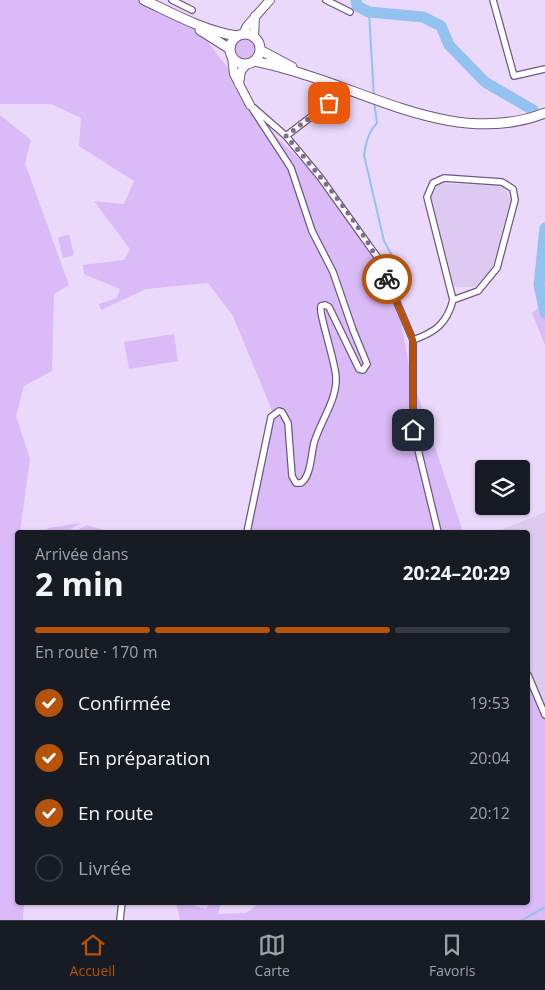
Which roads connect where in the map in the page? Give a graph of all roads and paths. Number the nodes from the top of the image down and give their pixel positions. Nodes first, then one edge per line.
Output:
1 (144, 0) edge
2 (172, 0) edge
3 (270, 0) edge
4 (326, 0) edge
5 (493, 0) edge
6 (192, 10) dead end
7 (350, 12) dead end
8 (256, 16) junction
9 (193, 24) junction
10 (240, 35) junction
11 (254, 36) junction
12 (260, 50) junction
13 (231, 53) junction
14 (251, 62) junction
15 (545, 69) edge
16 (305, 74) junction
17 (239, 84) junction
18 (329, 103) dead end
19 (250, 105) junction
20 (545, 113) edge
21 (286, 136) junction
22 (453, 300) junction
23 (413, 340) junction
24 (247, 530) edge
25 (438, 530) edge
26 (530, 680) edge
27 (545, 715) edge
28 (122, 905) edge
29 (120, 920) edge

1 - 9 main road
2 - 6 street
3 - 8 street
4 - 7 street
5 - 15 street
8 - 10 street
8 - 11 street
9 - 10 main road
9 - 13 main road
10 - 11 main road
10 - 13 main road
11 - 12 main road
12 - 14 main road
12 - 16 main road
13 - 14 main road
13 - 17 street
14 - 16 main road
14 - 17 street
16 - 20 main road
17 - 19 street
18 - 21 street
19 - 21 street
19 - 24 street
21 - 23 street
22 - 22 street
22 - 23 street
23 - 25 street
26 - 27 street
28 - 29 street

